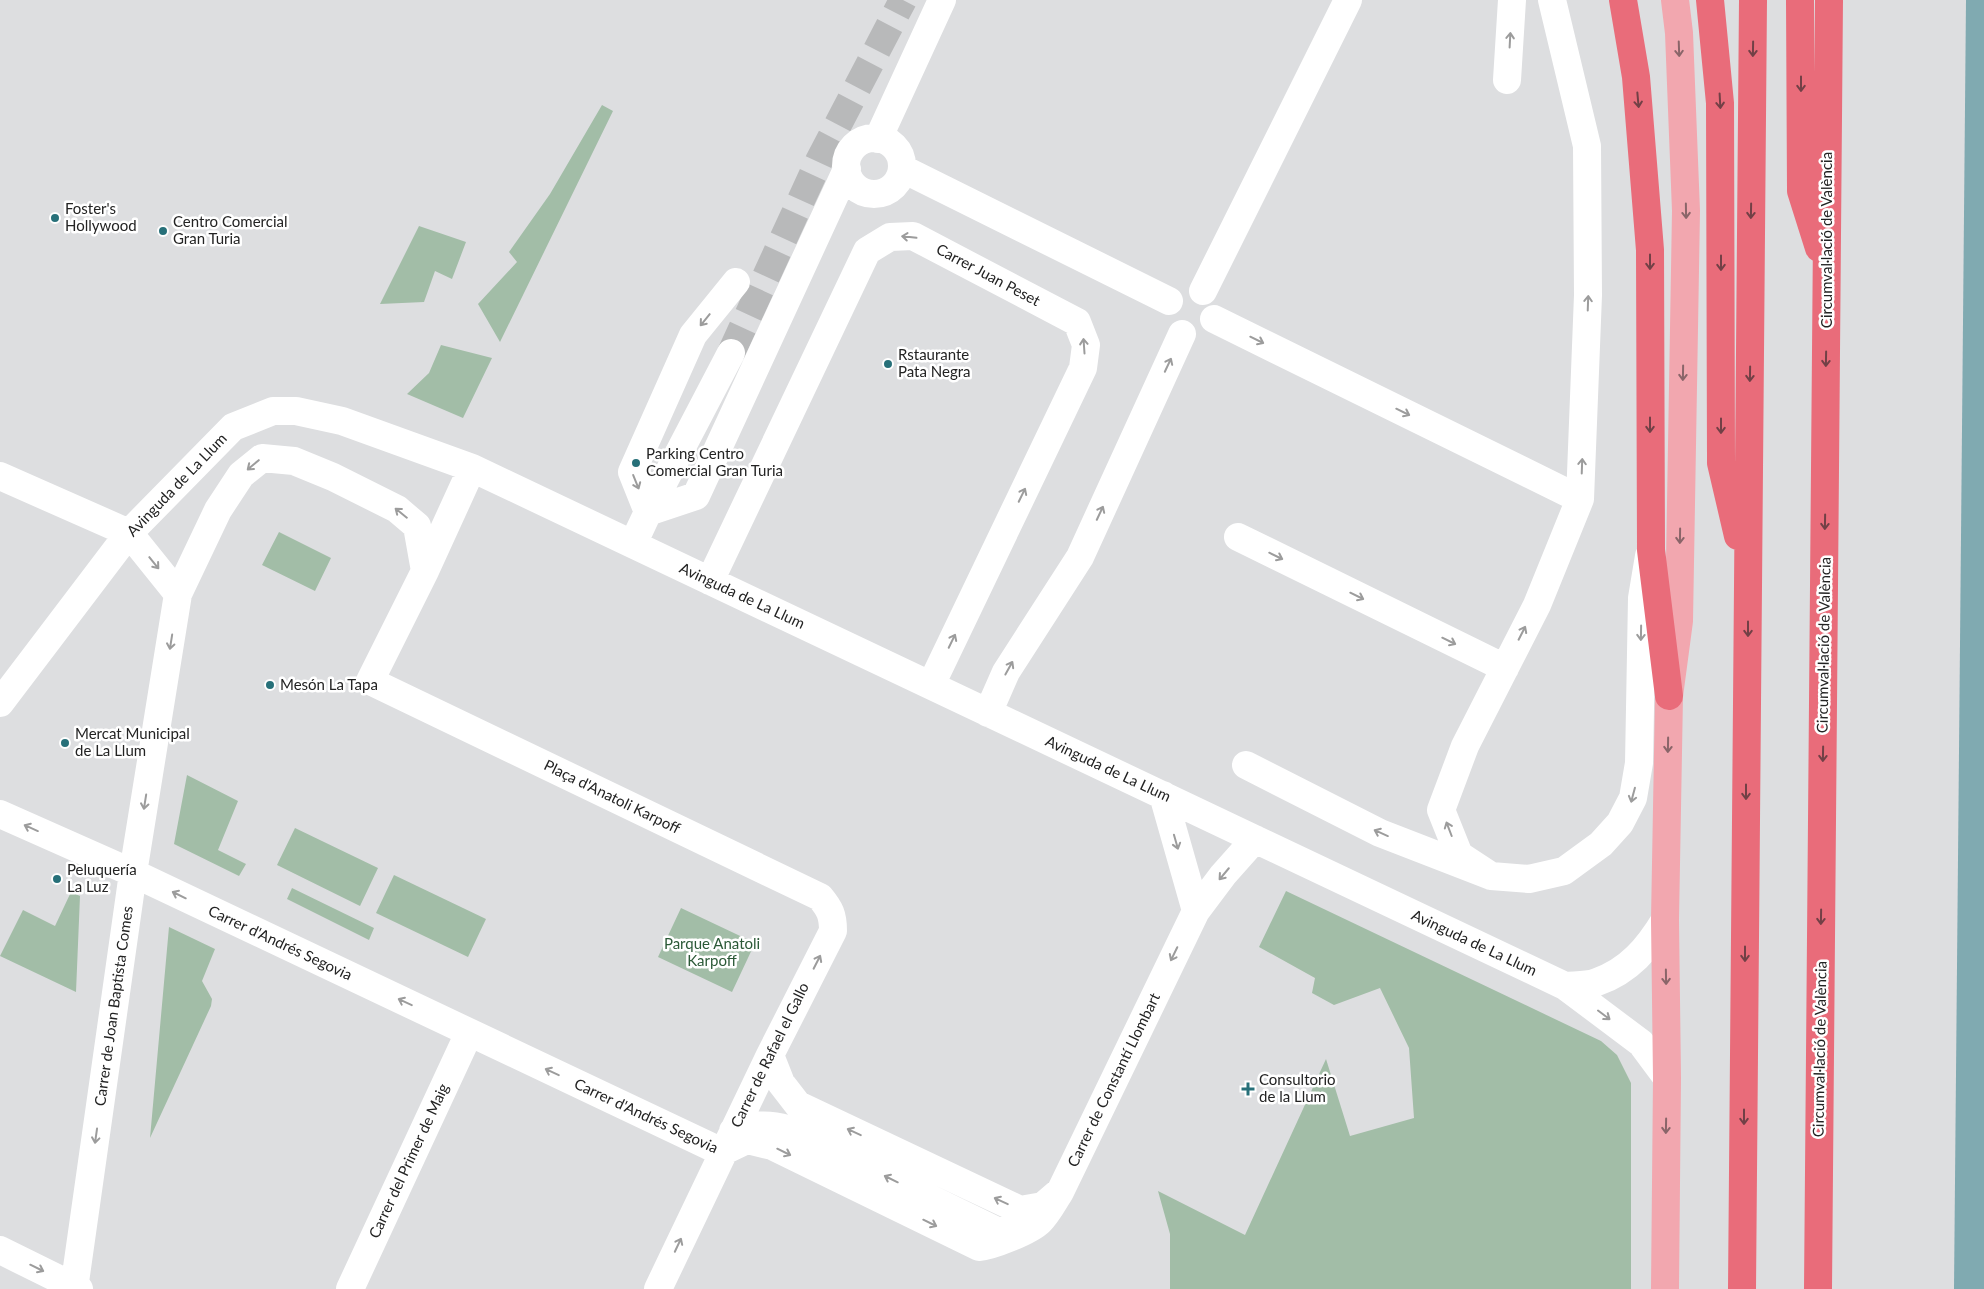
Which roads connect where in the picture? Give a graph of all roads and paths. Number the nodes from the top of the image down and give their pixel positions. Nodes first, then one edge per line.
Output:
1 (942, 0) edge
2 (1348, 0) edge
3 (1512, 0) edge
4 (1552, 0) edge
5 (1624, 0) edge
6 (1675, 0) edge
7 (1710, 0) edge
8 (1753, 0) edge
9 (1800, 0) edge
10 (1829, 0) edge
11 (1508, 80) dead end
12 (878, 139) junction
13 (903, 169) junction
14 (846, 170) junction
15 (1827, 276) junction
16 (736, 282) dead end
17 (1203, 292) junction
18 (1169, 301) junction
19 (1214, 319) junction
20 (1182, 334) junction
21 (731, 353) tunnel mouth
22 (472, 468) junction
23 (0, 476) edge
24 (1580, 500) junction
25 (648, 512) junction
26 (129, 533) junction
27 (1238, 537) dead end
28 (633, 544) junction
29 (1650, 550) junction
30 (425, 570) junction
31 (710, 581) junction
32 (1748, 581) junction
33 (178, 594) junction
34 (1505, 668) junction
35 (930, 685) junction
36 (1669, 696) junction
37 (0, 703) edge
38 (988, 713) junction
39 (1246, 765) dead end
40 (1163, 795) junction
41 (0, 814) edge
42 (1255, 839) junction
43 (133, 873) junction
44 (1491, 876) junction
45 (1196, 910) junction
46 (1665, 920) junction
47 (833, 931) joint
48 (1565, 986) junction
49 (468, 1033) junction
50 (770, 1055) junction
51 (1667, 1078) junction
52 (728, 1142) junction
53 (1060, 1192) junction
54 (1015, 1234) joint
55 (0, 1250) edge
56 (76, 1288) edge
57 (350, 1289) edge
58 (658, 1289) edge
59 (1665, 1289) edge
60 (1742, 1289) edge
61 (1818, 1289) edge

1 - 12 street
2 - 17 street
11 -> 3 street
24 -> 4 street
5 -> 29 highway
6 -> 36 main road
7 -> 32 highway
8 -> 32 highway
9 -> 15 highway
10 - 15 highway, Circumval·lació de València
12 - 13 street
12 - 14 street
13 - 14 street
13 - 18 street
14 - 25 street
15 -> 61 highway, Circumval·lació de València
16 -> 25 street
17 - 18 street
17 - 19 street
18 - 20 street
19 - 20 street
19 -> 24 street
38 -> 20 street
21 - 25 street
22 - 26 street, Avinguda de La Llum
22 - 28 street, Avinguda de La Llum
22 - 30 street
23 - 26 street
34 -> 24 street
25 - 28 street
26 -> 33 street
26 - 37 street, Avinguda de La Llum
27 -> 34 street
28 - 31 street, Avinguda de La Llum
29 - 36 highway
29 -> 44 street
30 -> 33 street, Carrer de Joan Baptista Comes
30 - 47 street, Plaça d'Anatoli Karpoff
31 - 35 street, Avinguda de La Llum
35 -> 31 street, Carrer Juan Peset
32 -> 60 highway
33 -> 43 street, Carrer de Joan Baptista Comes
44 -> 34 street
35 - 38 street, Avinguda de La Llum
36 -> 46 main road
38 - 40 street, Avinguda de La Llum
44 -> 39 street
40 - 42 street, Avinguda de La Llum
40 -> 45 street
43 -> 41 street, Carrer d'Andrés Segovia
42 -> 45 street, Carrer de Constantí Llombart
42 - 48 street, Avinguda de La Llum
49 -> 43 street, Carrer d'Andrés Segovia
43 -> 56 street, Carrer de Joan Baptista Comes
45 -> 53 street, Carrer de Constantí Llombart
46 - 48 street
46 -> 51 main road
50 -> 47 street, Carrer de Rafael el Gallo
48 -> 51 street, Avinguda de La Llum
52 -> 49 street, Carrer d'Andrés Segovia
49 - 57 street, Carrer del Primer de Maig
50 - 52 street, Carrer de Rafael el Gallo
53 -> 50 street
51 -> 59 main road
52 - 54 street, Carrer d'Andrés Segovia
58 -> 52 street, Carrer de Rafael el Gallo
53 - 54 street, Carrer de Constantí Llombart
55 -> 56 street

